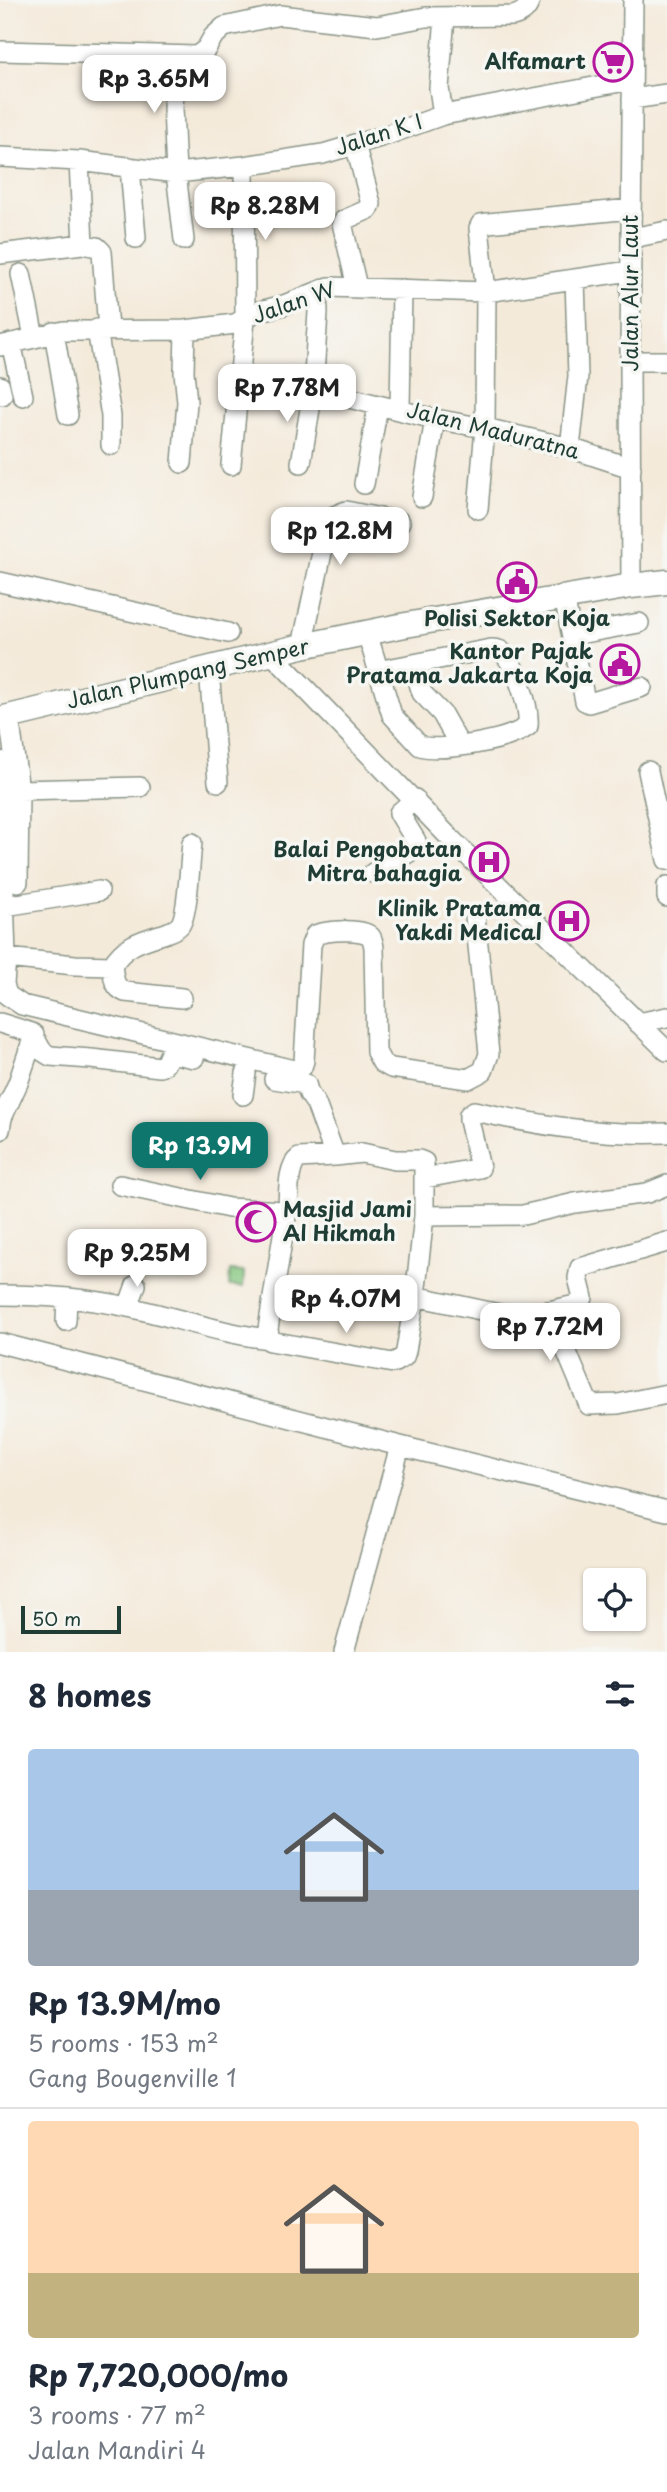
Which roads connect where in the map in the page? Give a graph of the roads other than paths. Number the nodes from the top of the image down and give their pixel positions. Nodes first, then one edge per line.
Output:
1 (530, 0) edge
2 (633, 0) edge
3 (287, 8) edge
4 (445, 17) junction
5 (0, 51) edge
6 (176, 56) junction
7 (631, 89) junction
8 (667, 94) edge
9 (443, 114) junction
10 (355, 144) junction
11 (0, 157) edge
12 (79, 161) junction
13 (244, 166) junction
14 (130, 167) junction
15 (176, 173) junction
16 (631, 209) junction
17 (667, 232) edge
18 (136, 238) dead end
19 (632, 239) junction
20 (184, 240) dead end
21 (83, 244) junction
22 (0, 254) edge
23 (631, 271) junction
24 (21, 274) dead end
25 (575, 279) junction
26 (357, 287) junction
27 (402, 289) junction
28 (317, 292) junction
29 (486, 292) junction
30 (245, 320) junction
31 (103, 329) junction
32 (185, 330) junction
33 (54, 332) junction
34 (34, 337) junction
35 (6, 344) edge
36 (630, 361) junction
37 (667, 361) edge
38 (241, 379) junction
39 (313, 391) junction
40 (23, 396) dead end
41 (378, 406) junction
42 (400, 409) junction
43 (68, 415) dead end
44 (435, 419) junction
45 (485, 428) junction
46 (111, 445) dead end
47 (570, 448) junction
48 (182, 463) dead end
49 (301, 463) dead end
50 (231, 465) dead end
51 (631, 468) junction
52 (364, 484) dead end
53 (422, 498) dead end
54 (478, 509) dead end
55 (400, 522) dead end
56 (0, 582) edge
57 (667, 582) edge
58 (631, 586) junction
59 (568, 597) junction
60 (639, 622) dead end
61 (228, 633) dead end
62 (368, 633) junction
63 (302, 646) junction
64 (272, 654) junction
65 (413, 664) junction
66 (209, 669) junction
67 (377, 671) junction
68 (642, 687) dead end
69 (5, 717) edge
70 (460, 746) junction
71 (0, 761) edge
72 (648, 771) dead end
73 (218, 782) dead end
74 (140, 787) dead end
75 (19, 790) junction
76 (415, 799) junction
77 (192, 844) dead end
78 (667, 860) edge
79 (373, 873) dead end
80 (18, 881) dead end
81 (667, 886) edge
82 (99, 891) dead end
83 (667, 897) edge
84 (5, 906) junction
85 (475, 916) dead end
86 (6, 958) junction
87 (113, 966) junction
88 (182, 998) dead end
89 (667, 1017) edge
90 (0, 1023) edge
91 (638, 1023) junction
92 (34, 1035) junction
93 (667, 1051) edge
94 (246, 1073) junction
95 (243, 1095) dead end
96 (0, 1130) edge
97 (667, 1133) edge
98 (335, 1156) junction
99 (425, 1178) junction
100 (120, 1185) dead end
101 (667, 1185) edge
102 (288, 1208) junction
103 (424, 1208) junction
104 (667, 1242) edge
105 (136, 1285) dead end
106 (0, 1296) edge
107 (415, 1296) junction
108 (67, 1298) junction
109 (128, 1307) junction
110 (550, 1312) junction
111 (66, 1321) dead end
112 (269, 1339) junction
113 (0, 1343) edge
114 (667, 1394) edge
115 (400, 1446) junction
116 (667, 1511) edge
117 (344, 1652) edge

1 - 4 street
2 - 7 street, Jalan Alur Laut
3 - 4 street
3 - 6 street
4 - 9 street
5 - 6 street
6 - 15 street
7 - 8 street, Jalan K I
7 - 9 street, Jalan K I
7 - 16 street, Jalan Alur Laut
9 - 10 street, Jalan K I
10 - 13 street, Jalan K I
10 - 26 street
11 - 12 street, Jalan K I
12 - 14 street, Jalan K I
12 - 21 street
13 - 15 street, Jalan K I
13 - 30 street
14 - 15 street, Jalan K I
14 - 18 street
15 - 20 street
16 - 19 street, Jalan Alur Laut
16 - 29 street
17 - 19 street
19 - 23 street, Jalan Alur Laut
21 - 22 street
21 - 31 street
23 - 25 street, Jalan W
23 - 36 street, Jalan Alur Laut
24 - 34 street
25 - 29 street, Jalan W
25 - 47 street
26 - 27 street, Jalan W
26 - 28 street, Jalan W
27 - 29 street, Jalan W
27 - 42 street
28 - 30 street, Jalan W
28 - 39 street
29 - 45 street
30 - 32 street, Jalan W
30 - 38 street
31 - 32 street, Jalan W
31 - 33 street, Jalan W
31 - 46 street
32 - 48 street
33 - 34 street, Jalan W
33 - 43 street
34 - 35 street, Jalan W
35 - 40 street
36 - 37 street
36 - 51 street, Jalan Alur Laut
38 - 39 street, Jalan Maduratna
38 - 50 street
39 - 41 street, Jalan Maduratna
39 - 49 street
41 - 42 street, Jalan Maduratna
41 - 52 street
42 - 44 street, Jalan Maduratna
44 - 45 street, Jalan Maduratna
44 - 53 street
45 - 47 street, Jalan Maduratna
45 - 54 street
47 - 51 street, Jalan Maduratna
51 - 58 street, Jalan Alur Laut
55 - 63 street
56 - 61 street
57 - 58 main road, Jalan Plumpang Semper
58 - 59 main road, Jalan Plumpang Semper
59 - 60 street
59 - 62 main road, Jalan Plumpang Semper
59 - 68 street
62 - 63 main road, Jalan Plumpang Semper
62 - 67 street
63 - 64 main road, Jalan Plumpang Semper
64 - 66 main road, Jalan Plumpang Semper
64 - 76 street
65 - 67 street
65 - 70 street
65 - 70 street
66 - 69 main road, Jalan Plumpang Semper
66 - 73 street
67 - 70 street
69 - 75 street
71 - 84 street
72 - 78 street
74 - 75 street
75 - 80 street
76 - 79 street
76 - 91 street
77 - 87 street
81 - 83 street
82 - 84 street
84 - 86 street
85 - 86 street
86 - 87 street
87 - 88 street
89 - 91 street
90 - 92 street
91 - 93 street
92 - 94 street
92 - 96 street
94 - 95 street
94 - 98 street
97 - 99 street
98 - 99 street
98 - 102 street
99 - 103 street
100 - 102 street
101 - 103 street
102 - 112 street
103 - 107 street
104 - 110 street
105 - 109 street
106 - 108 street
107 - 110 street
107 - 112 street
108 - 109 street
108 - 111 street
109 - 112 street
110 - 114 street
113 - 115 street
115 - 116 street
115 - 117 street

